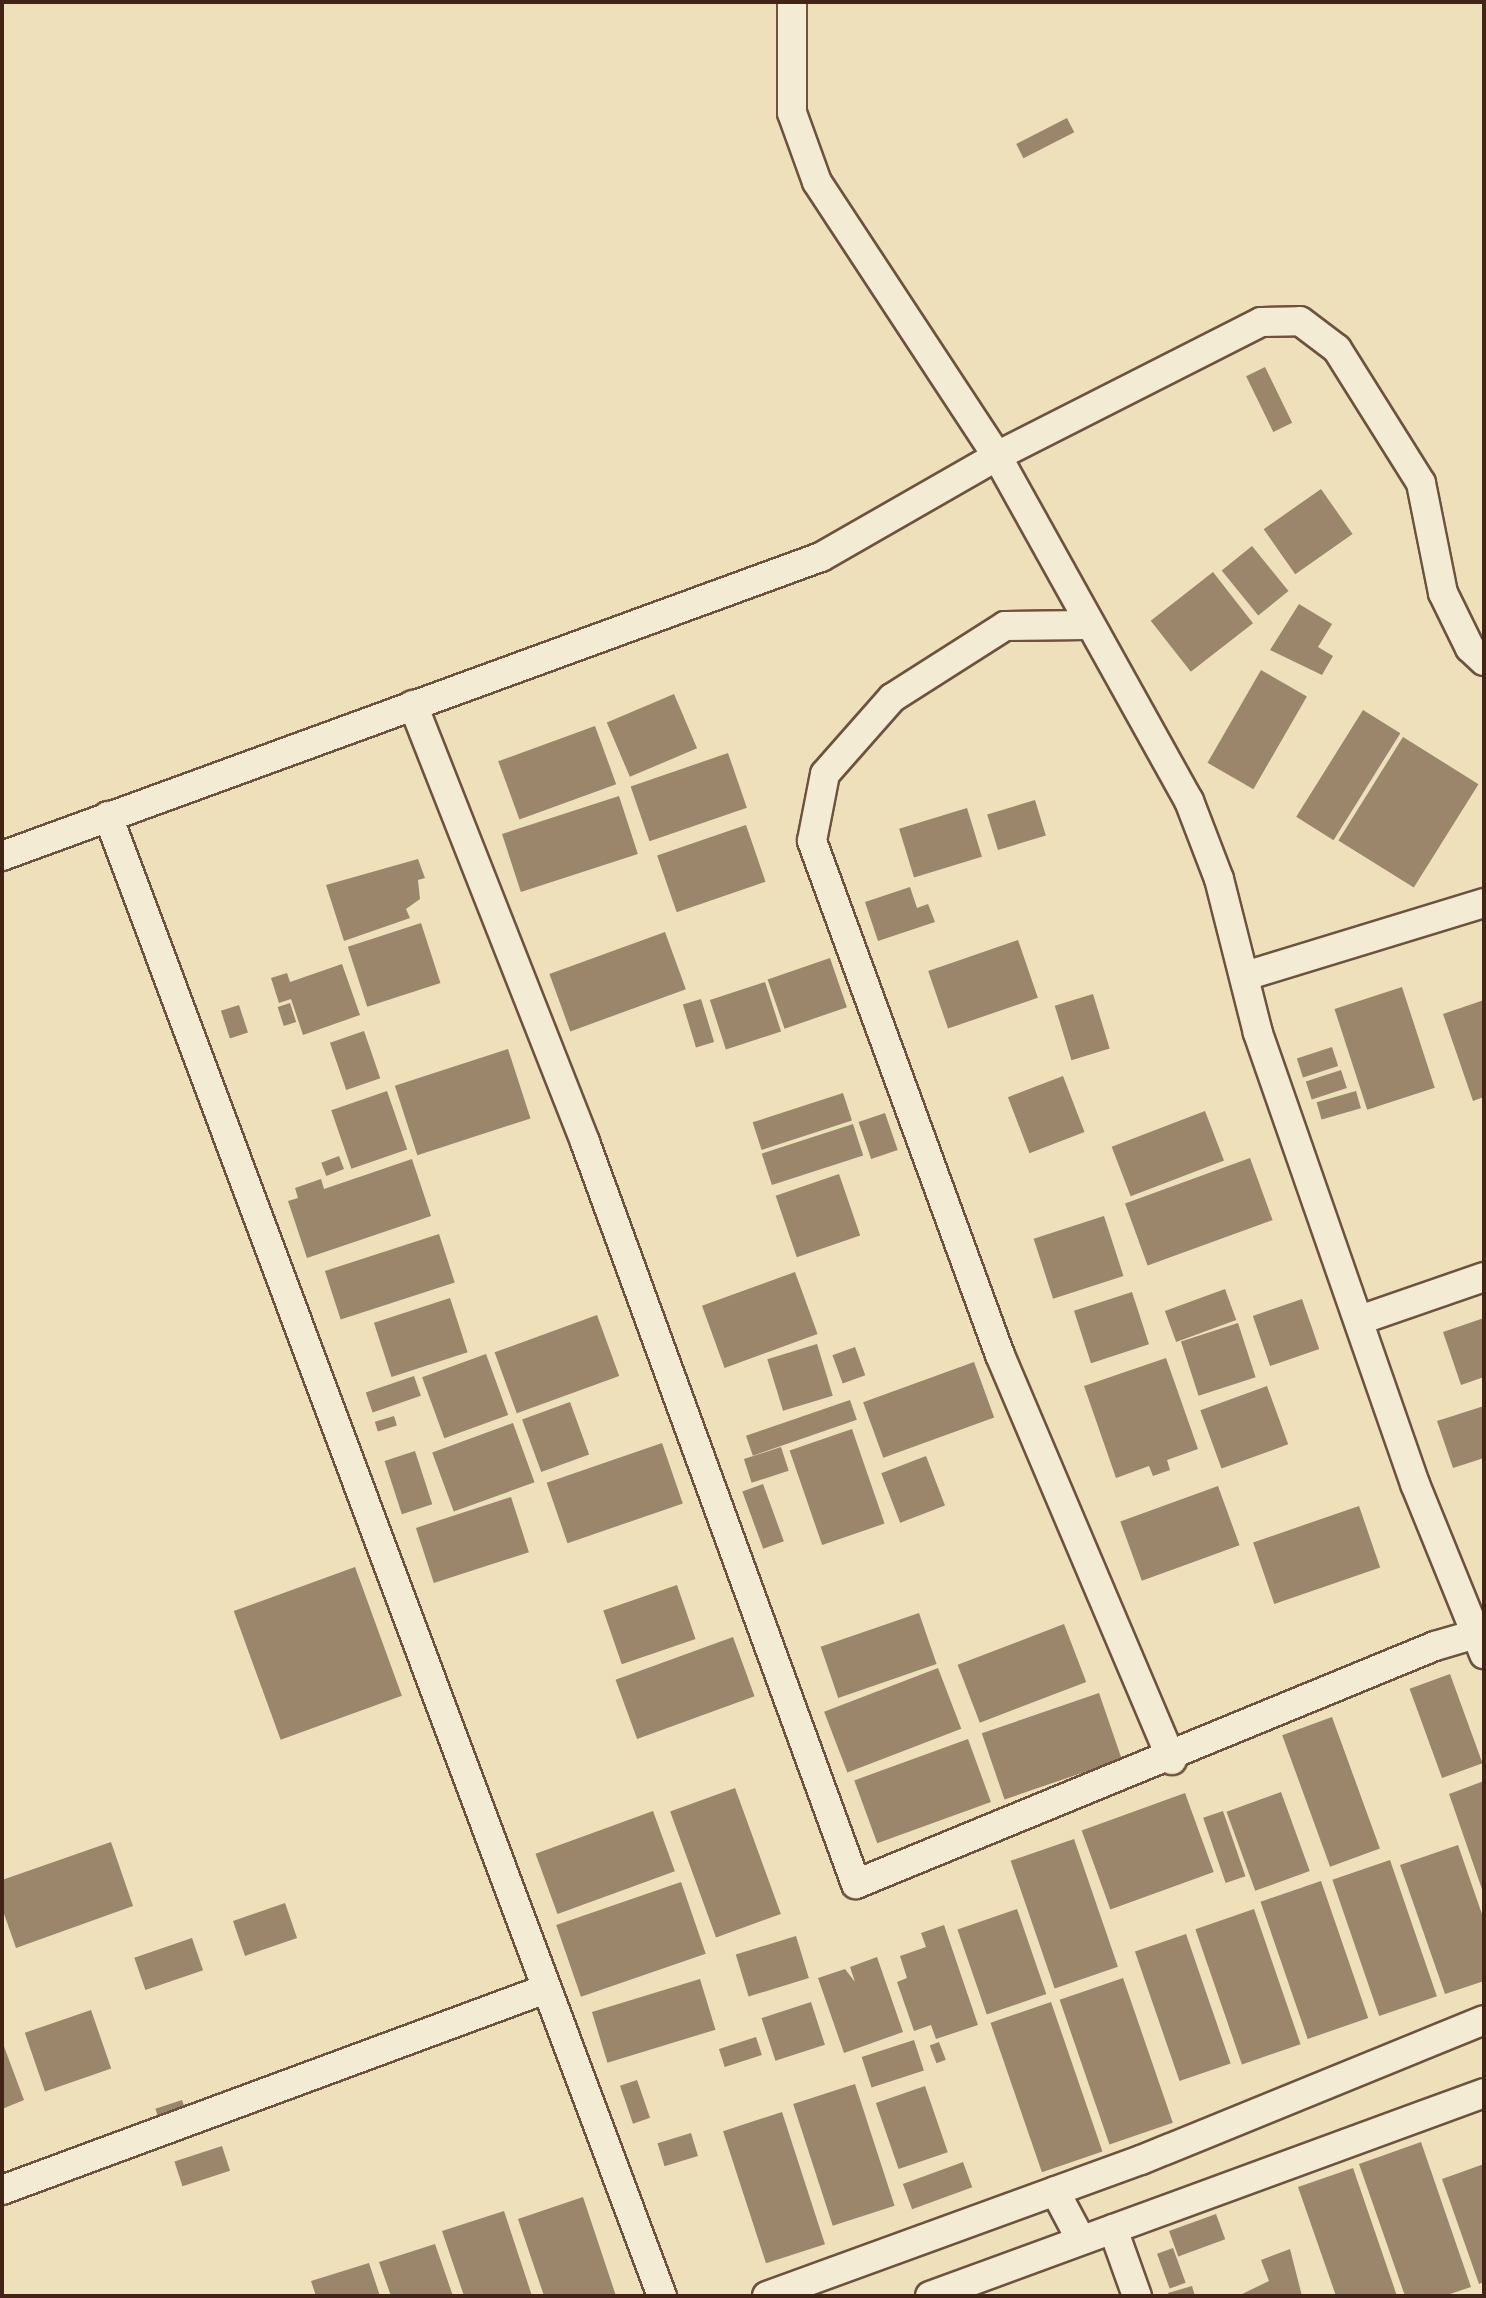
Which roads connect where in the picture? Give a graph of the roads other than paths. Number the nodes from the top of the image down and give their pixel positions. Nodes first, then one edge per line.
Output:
1 (792, 2) edge
2 (997, 456) junction
3 (1086, 625) junction
4 (1484, 661) edge
5 (413, 705) junction
6 (108, 816) junction
7 (2, 856) edge
8 (1484, 903) edge
9 (1245, 976) junction
10 (1484, 1277) edge
11 (1360, 1320) junction
12 (1480, 1644) edge
13 (1172, 1760) junction
14 (543, 1990) junction
15 (1484, 2020) edge
16 (1484, 2093) edge
17 (2, 2190) edge
18 (1055, 2191) junction
19 (1113, 2229) junction
20 (1081, 2240) junction
21 (662, 2296) edge
22 (767, 2296) edge
23 (930, 2296) edge
24 (1137, 2296) edge

1 - 2 street
2 - 3 street
2 - 4 street
2 - 5 street
3 - 9 street
3 - 13 street
5 - 6 street
5 - 13 street
6 - 7 street
6 - 14 street
8 - 9 street
9 - 11 street
10 - 11 street
11 - 12 street
12 - 13 street
14 - 17 street
14 - 21 street
15 - 18 street
16 - 19 street
18 - 20 street
18 - 22 street
19 - 20 street
19 - 24 street
20 - 23 street

